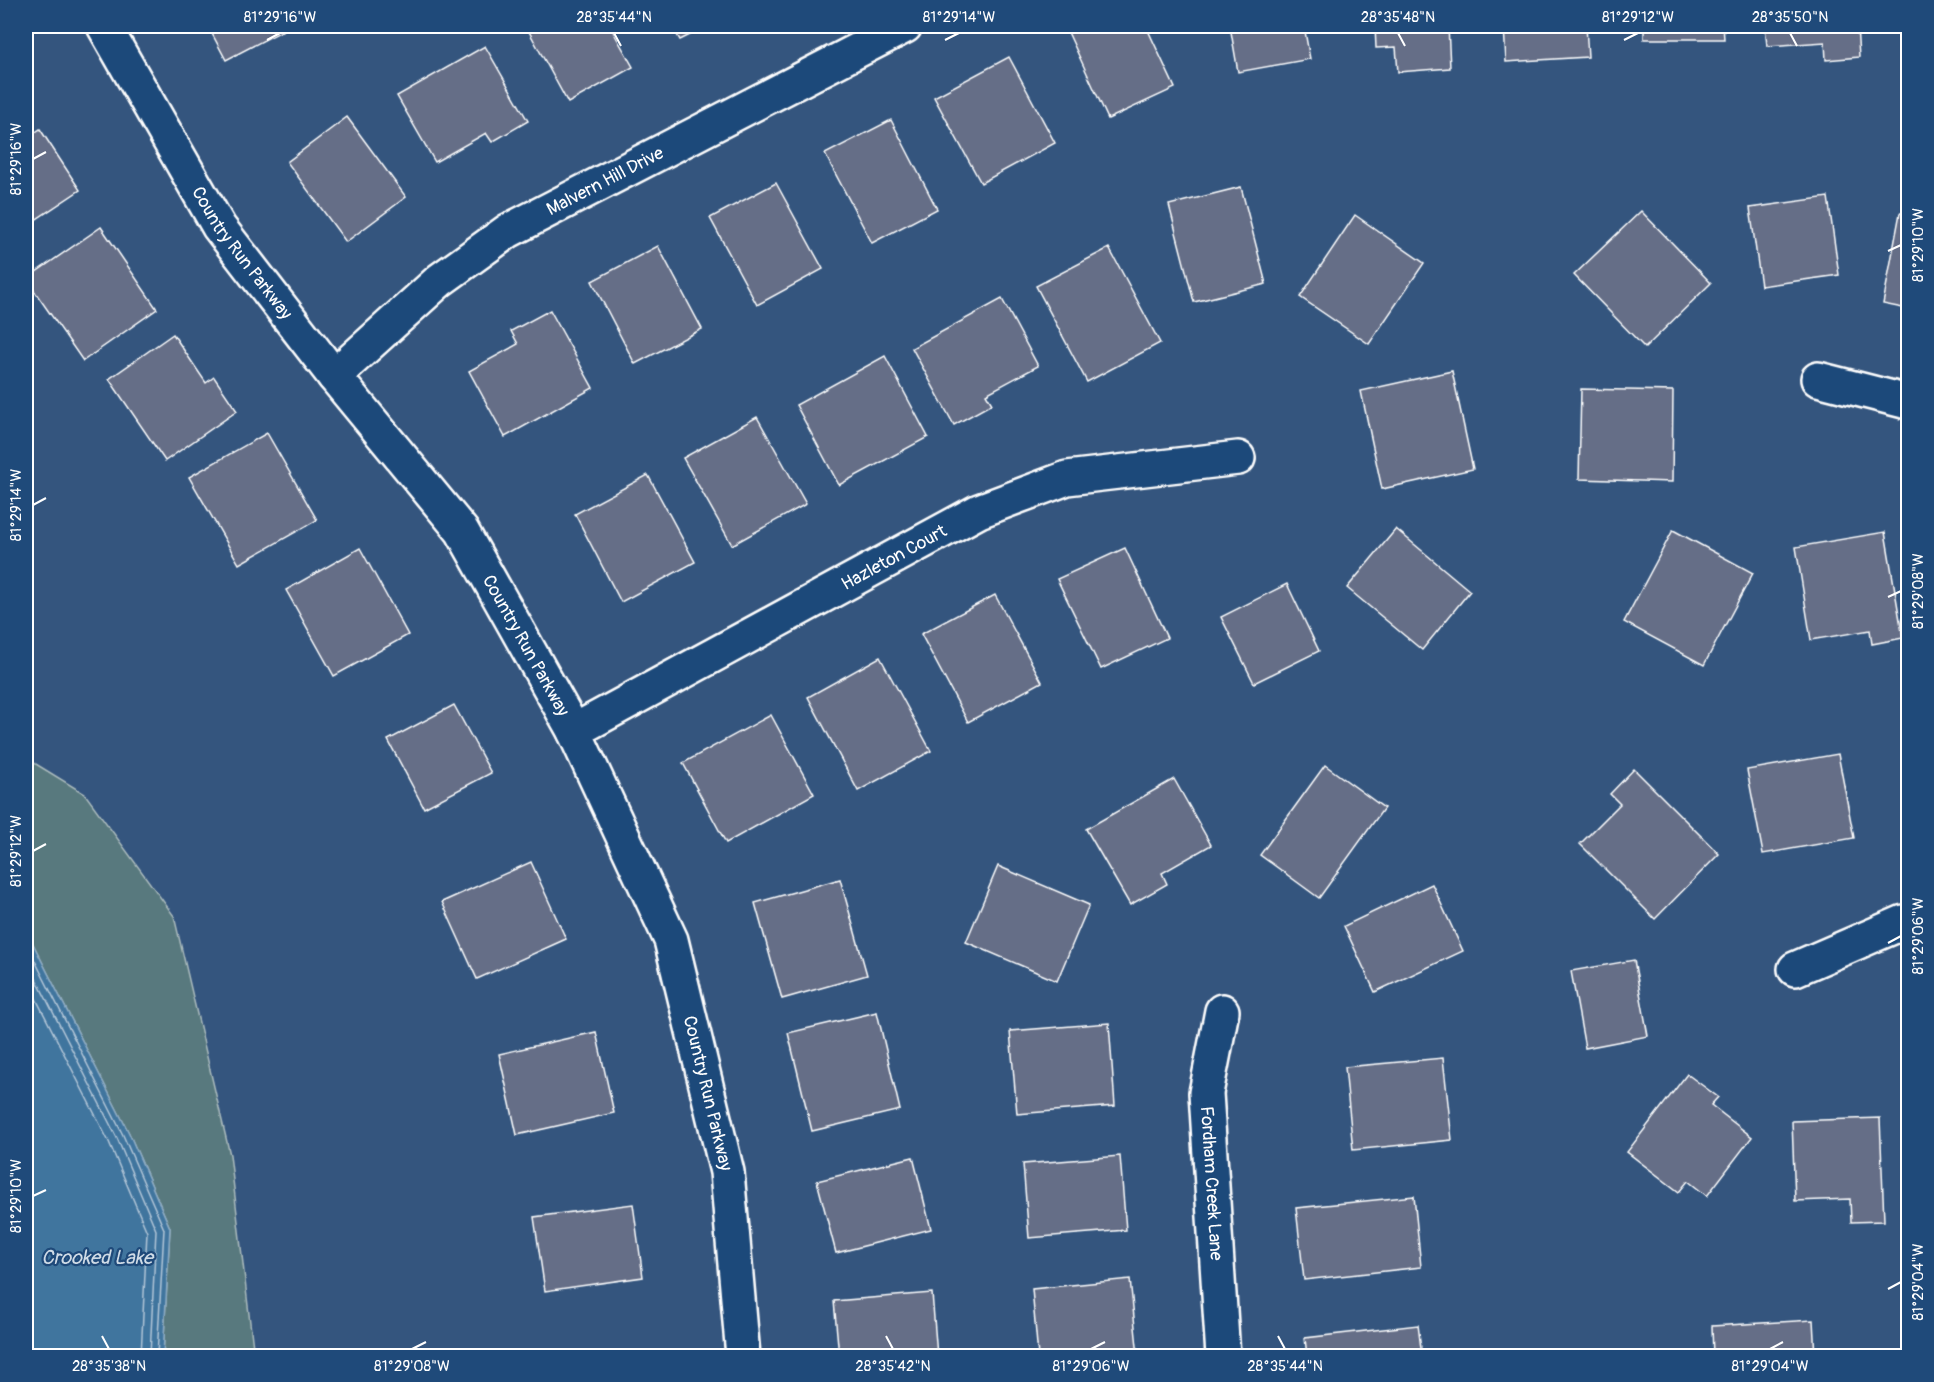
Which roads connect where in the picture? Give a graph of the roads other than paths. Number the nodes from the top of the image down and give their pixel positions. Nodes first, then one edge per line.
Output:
1 (104, 26) edge
2 (905, 26) edge
3 (334, 376) junction
4 (1818, 379) dead end
5 (1908, 402) edge
6 (1238, 458) dead end
7 (574, 731) junction
8 (1908, 923) edge
9 (1795, 969) dead end
10 (1222, 1011) dead end
11 (743, 1356) edge
12 (1223, 1356) edge

1 - 3 street, Country Run Parkway
2 - 3 street, Malvern Hill Drive
3 - 7 street, Country Run Parkway
4 - 5 street
6 - 7 street, Hazleton Court
7 - 11 street, Country Run Parkway
8 - 9 street
10 - 12 street, Fordham Creek Lane

